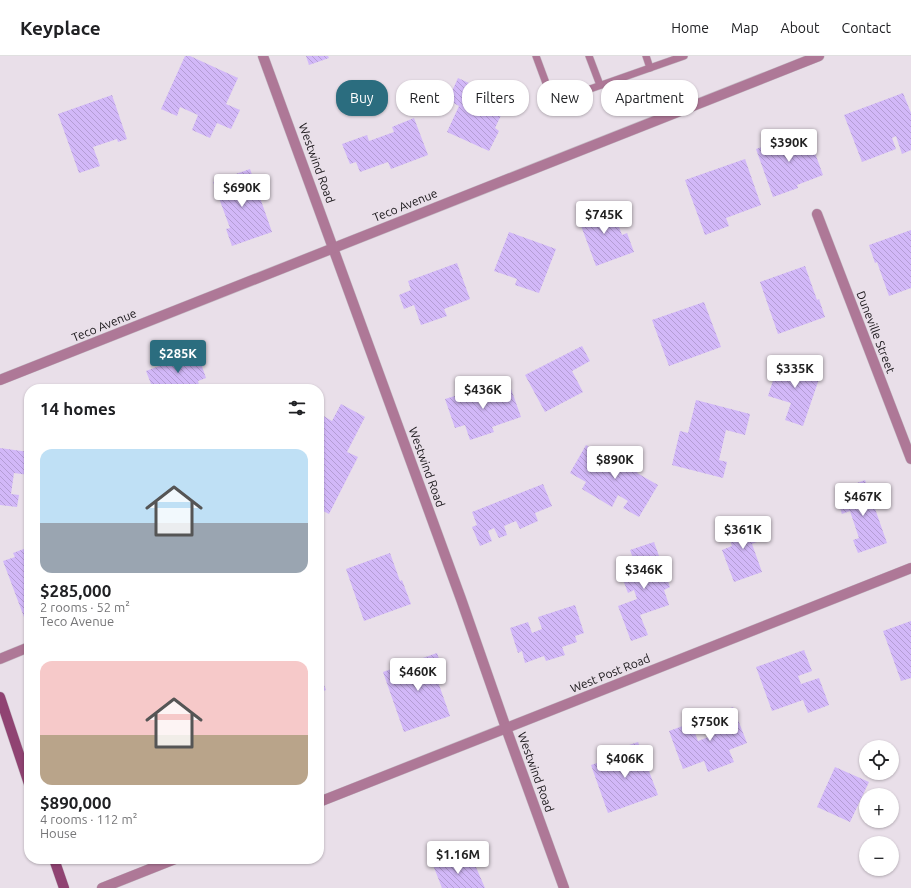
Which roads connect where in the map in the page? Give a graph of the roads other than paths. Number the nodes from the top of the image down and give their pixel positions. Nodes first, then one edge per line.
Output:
1 (263, 56) edge
2 (536, 56) edge
3 (589, 56) edge
4 (646, 56) edge
5 (684, 56) edge
6 (819, 56) edge
7 (650, 68) junction
8 (600, 85) junction
9 (817, 214) dead end
10 (333, 248) junction
11 (0, 380) edge
12 (911, 459) edge
13 (911, 568) edge
14 (24, 649) edge
15 (0, 659) edge
16 (0, 698) edge
17 (506, 728) junction
18 (24, 769) edge
19 (324, 800) edge
20 (56, 864) edge
21 (162, 864) edge
22 (64, 888) edge
23 (102, 888) edge
24 (564, 888) edge

1 - 10 street, Westwind Road
2 - 8 lane
3 - 8 lane
4 - 7 lane
5 - 7 lane
6 - 10 street, Teco Avenue
7 - 8 lane
9 - 12 street, Duneville Street
10 - 11 street, Teco Avenue
10 - 17 street, Westwind Road
13 - 17 street, West Post Road
14 - 15 street
16 - 18 street
17 - 19 street, West Post Road
17 - 24 street, Westwind Road
20 - 22 street
21 - 23 street

